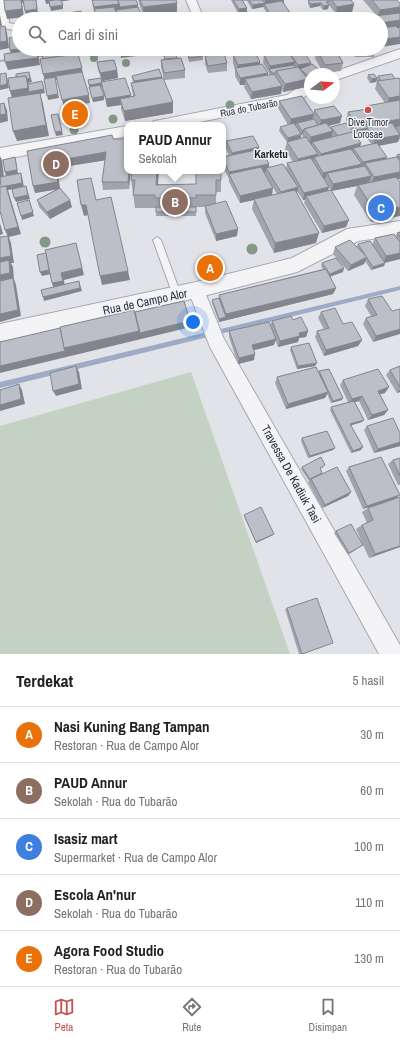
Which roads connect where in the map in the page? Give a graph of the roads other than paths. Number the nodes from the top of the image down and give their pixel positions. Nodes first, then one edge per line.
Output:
1 (2, 0) edge
2 (191, 0) edge
3 (196, 12) edge
4 (12, 27) edge
5 (400, 53) edge
6 (340, 74) edge
7 (304, 90) edge
8 (175, 122) edge
9 (124, 132) edge
10 (0, 154) edge
11 (400, 228) edge
12 (157, 240) dead end
13 (186, 292) junction
14 (0, 333) edge
15 (392, 654) edge

1 - 4 street
2 - 3 street
5 - 6 street
7 - 8 street, Rua do Tubarão
9 - 10 street
11 - 13 street, Rua de Campo Alor
12 - 13 lane
13 - 14 street, Rua de Campo Alor
13 - 15 street, Travessa De Kadiuk Tasi

